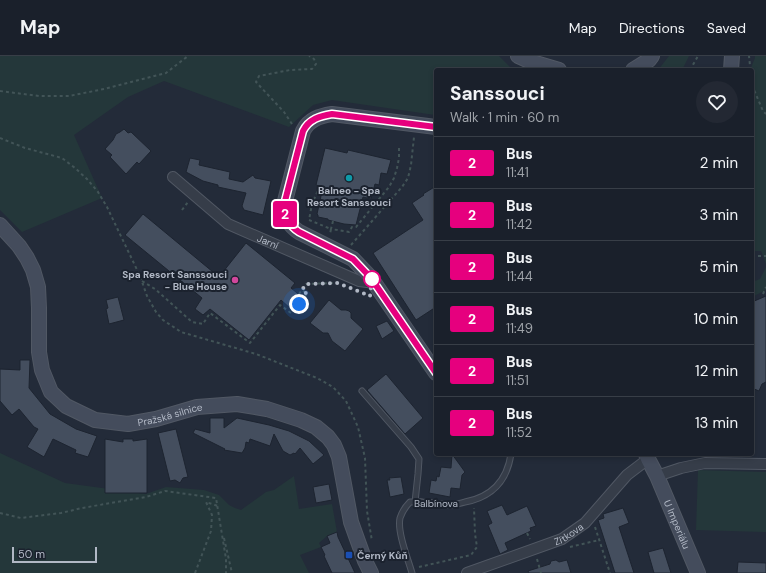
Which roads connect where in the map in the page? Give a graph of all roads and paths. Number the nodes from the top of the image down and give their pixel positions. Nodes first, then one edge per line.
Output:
1 (188, 56) edge
2 (309, 56) edge
3 (518, 56) edge
4 (652, 56) edge
5 (698, 56) edge
6 (732, 56) edge
7 (749, 56) edge
8 (552, 68) edge
9 (636, 68) edge
10 (691, 68) edge
11 (731, 68) edge
12 (750, 68) edge
13 (754, 90) edge
14 (0, 91) edge
15 (766, 114) edge
16 (414, 124) junction
17 (294, 127) dead end
18 (434, 127) edge
19 (0, 138) edge
20 (399, 148) dead end
21 (173, 177) dead end
22 (320, 186) dead end
23 (188, 201) dead end
24 (182, 210) dead end
25 (333, 221) dead end
26 (0, 225) edge
27 (331, 229) junction
28 (324, 233) dead end
29 (350, 246) dead end
30 (754, 256) edge
31 (766, 256) edge
32 (142, 281) junction
33 (338, 283) dead end
34 (375, 283) junction
35 (766, 287) edge
36 (302, 290) junction
37 (299, 294) dead end
38 (763, 294) dead end
39 (434, 370) edge
40 (362, 392) dead end
41 (511, 456) edge
42 (647, 457) edge
43 (766, 464) edge
44 (657, 476) junction
45 (415, 502) junction
46 (218, 506) junction
47 (474, 510) dead end
48 (0, 513) edge
49 (594, 522) dead end
50 (374, 547) dead end
51 (411, 571) edge
52 (195, 573) edge
53 (226, 573) edge
54 (232, 573) edge
55 (371, 573) edge
56 (467, 573) edge
57 (610, 573) edge
58 (698, 573) edge

1 - 14 path
2 - 17 path
3 - 8 street
4 - 9 street
5 - 10 path
6 - 11 street
7 - 12 path
13 - 15 path
16 - 18 street
16 - 29 path
16 - 34 street
19 - 32 path
20 - 27 path
21 - 34 street, Jarní
22 - 27 path
23 - 24 path
25 - 27 path
26 - 55 street, Pražská silnice
27 - 28 path
30 - 31 path
32 - 36 path
32 - 50 path
33 - 36 path
34 - 39 street
35 - 38 path
36 - 37 path
40 - 45 lane
41 - 45 lane, Balbínova
42 - 44 street, U Imperiálu
42 - 56 street, Zítkova
43 - 44 street
44 - 58 street, U Imperiálu
45 - 51 lane, Balbínova
46 - 48 path
46 - 52 path
46 - 53 path
46 - 54 path
47 - 51 path
49 - 57 path

